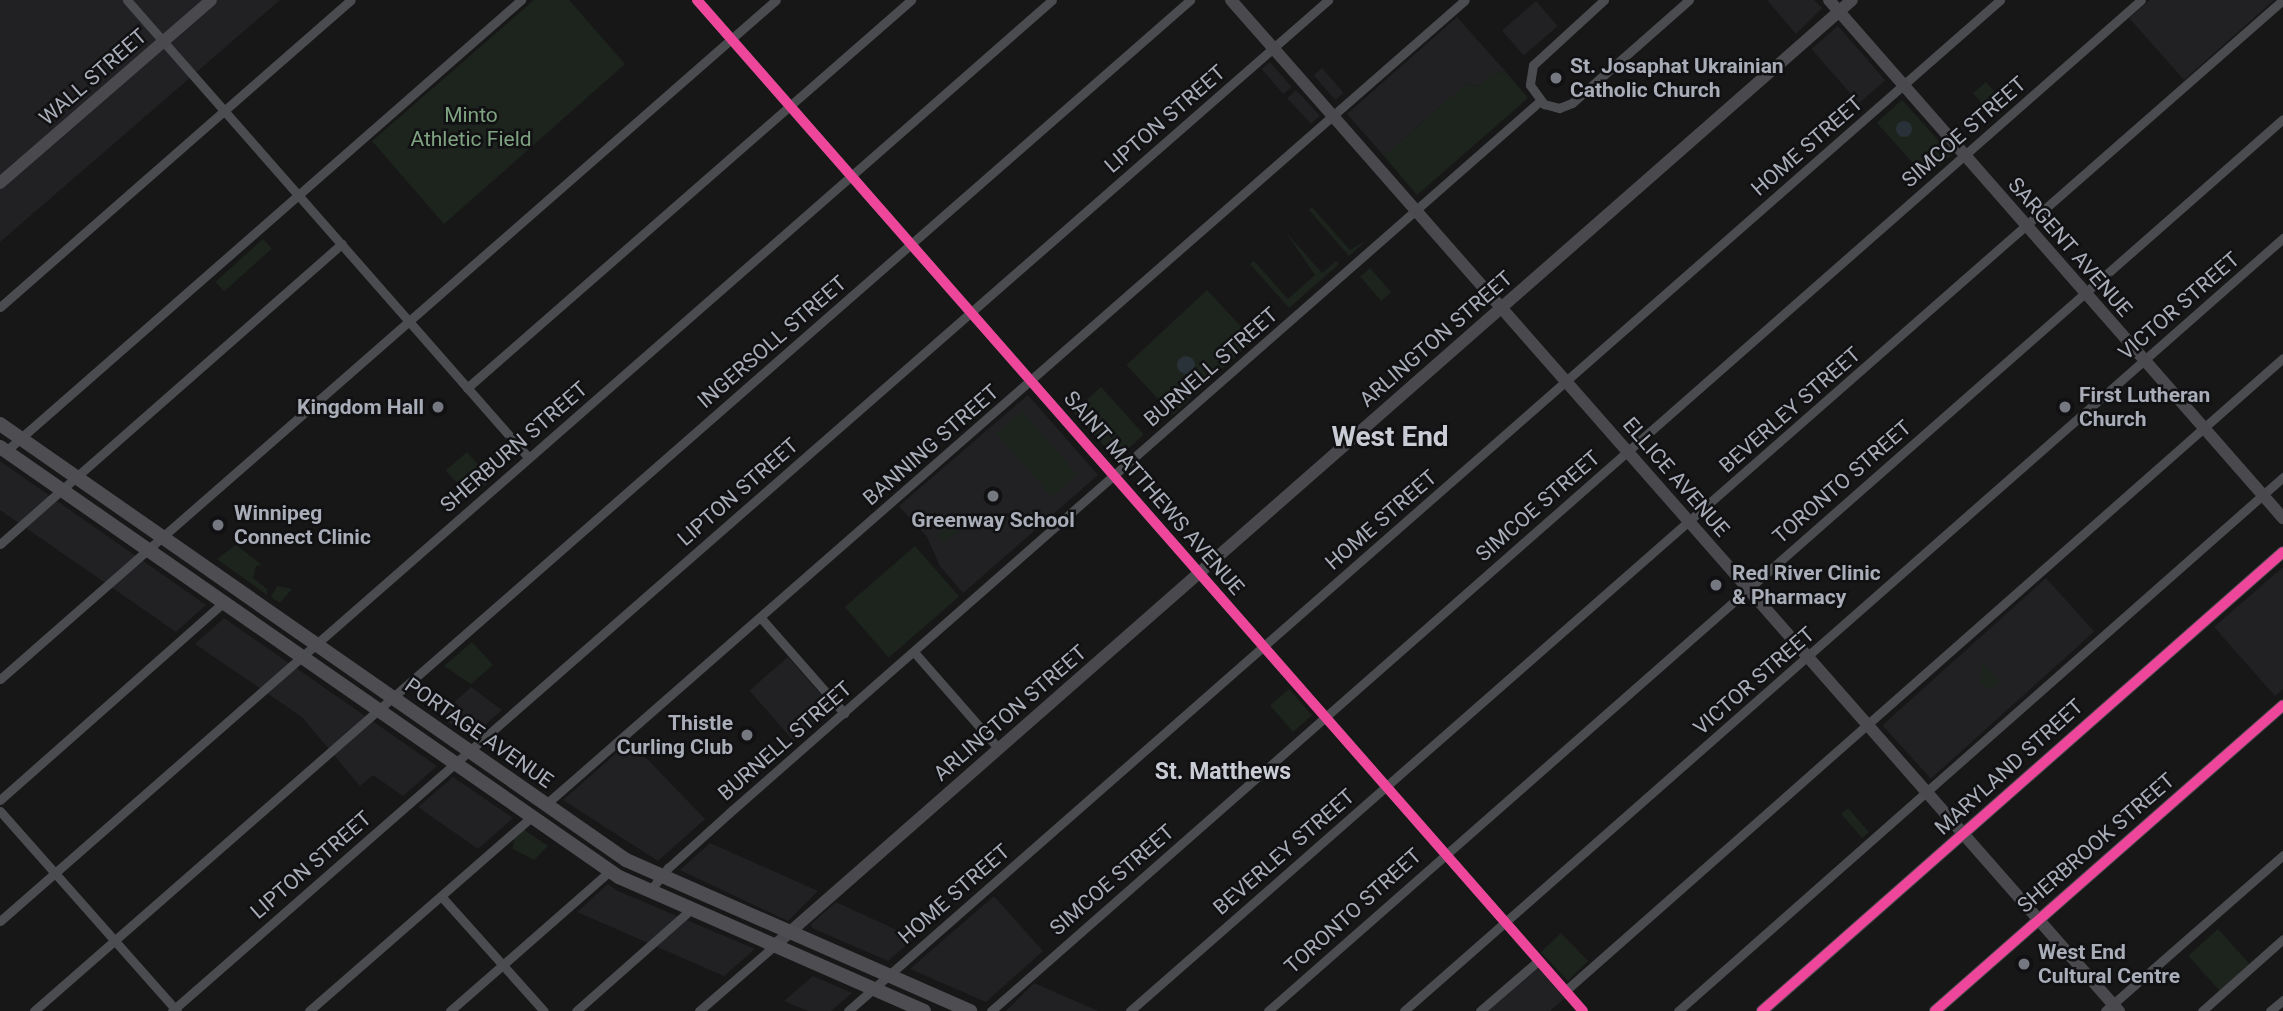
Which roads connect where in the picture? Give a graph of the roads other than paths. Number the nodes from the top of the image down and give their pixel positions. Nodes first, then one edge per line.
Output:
1 (127, 0) edge
2 (211, 0) edge
3 (351, 0) edge
4 (522, 0) edge
5 (697, 0) edge
6 (776, 0) edge
7 (911, 0) edge
8 (1052, 0) edge
9 (1190, 0) edge
10 (1231, 0) edge
11 (1328, 0) edge
12 (1465, 0) edge
13 (1604, 0) edge
14 (1689, 0) edge
15 (1829, 0) edge
16 (1852, 0) edge
17 (2000, 0) edge
18 (2141, 0) edge
19 (2283, 0) edge
20 (1839, 12) junction
21 (732, 39) junction
22 (163, 41) junction
23 (1273, 47) junction
24 (1904, 84) junction
25 (1540, 101) junction
26 (790, 106) junction
27 (224, 110) junction
28 (1332, 115) junction
29 (2283, 118) edge
30 (1965, 154) junction
31 (851, 175) junction
32 (0, 183) edge
33 (297, 194) junction
34 (1416, 210) junction
35 (2026, 226) junction
36 (2283, 238) edge
37 (911, 243) junction
38 (342, 244) junction
39 (2084, 292) junction
40 (0, 307) edge
41 (1501, 307) junction
42 (970, 311) junction
43 (409, 321) junction
44 (2283, 358) edge
45 (2144, 360) junction
46 (1031, 380) junction
47 (1566, 381) junction
48 (467, 388) junction
49 (0, 424) edge
50 (2203, 428) junction
51 (20, 439) junction
52 (3, 449) edge
53 (1628, 451) junction
54 (528, 458) junction
55 (1115, 475) junction
56 (76, 477) junction
57 (2283, 477) edge
58 (63, 489) junction
59 (2262, 495) junction
60 (2283, 518) edge
61 (1689, 521) junction
62 (162, 537) junction
63 (0, 544) edge
64 (148, 548) junction
65 (2283, 552) edge
66 (1198, 573) junction
67 (1748, 589) junction
68 (223, 603) junction
69 (760, 617) junction
70 (314, 644) junction
71 (1262, 647) junction
72 (914, 652) junction
73 (300, 657) junction
74 (1808, 657) junction
75 (0, 679) edge
76 (391, 697) junction
77 (2283, 705) edge
78 (377, 710) junction
79 (844, 713) junction
80 (1324, 717) junction
81 (1867, 724) junction
82 (999, 749) junction
83 (468, 751) junction
84 (454, 764) junction
85 (1385, 787) junction
86 (1927, 792) junction
87 (0, 800) edge
88 (545, 805) junction
89 (0, 811) edge
90 (531, 817) junction
91 (1964, 833) junction
92 (1444, 854) junction
93 (2283, 856) edge
94 (610, 871) junction
95 (55, 873) junction
96 (659, 876) junction
97 (649, 892) junction
98 (441, 896) junction
99 (690, 910) junction
100 (2039, 919) junction
101 (0, 921) edge
102 (1505, 922) junction
103 (789, 932) junction
104 (2283, 939) edge
105 (116, 941) junction
106 (774, 946) junction
107 (1538, 961) junction
108 (503, 965) junction
109 (888, 976) junction
110 (873, 989) junction
111 (1565, 991) junction
112 (2283, 1000) edge
113 (2113, 1009) edge
114 (174, 1010) edge
115 (34, 1011) edge
116 (309, 1011) edge
117 (450, 1011) edge
118 (544, 1011) edge
119 (576, 1011) edge
120 (699, 1011) edge
121 (848, 1011) edge
122 (924, 1011) edge
123 (971, 1011) edge
124 (990, 1011) edge
125 (1130, 1011) edge
126 (1268, 1011) edge
127 (1404, 1011) edge
128 (1480, 1011) edge
129 (1583, 1011) edge
130 (1678, 1011) edge
131 (1762, 1011) edge
132 (1935, 1011) edge
133 (2202, 1011) edge
134 (2270, 1011) edge

1 - 22 street
2 - 22 main road, WALL STREET
3 - 27 street
4 - 33 street
5 - 21 street, SAINT MATTHEWS AVENUE
6 - 21 street
7 - 26 street
8 - 31 street, SHERBURN STREET
9 - 37 street, INGERSOLL STREET
10 - 23 main road, ELLICE AVENUE
11 - 23 street, LIPTON STREET
12 - 28 street, BANNING STREET
13 - 25 street
14 - 25 street
15 - 20 main road, SARGENT AVENUE
16 - 20 main road, ARLINGTON STREET
17 - 24 street, HOME STREET
18 - 30 street, SIMCOE STREET
19 - 35 street, BEVERLEY STREET
20 - 24 main road, SARGENT AVENUE
20 - 41 main road, ARLINGTON STREET
21 - 26 street, SAINT MATTHEWS AVENUE
21 - 43 street
22 - 27 street
22 - 32 main road, WALL STREET
23 - 28 main road, ELLICE AVENUE
23 - 42 street, LIPTON STREET
24 - 30 main road, SARGENT AVENUE
24 - 47 street, HOME STREET
25 - 34 street, BURNELL STREET
26 - 31 street, SAINT MATTHEWS AVENUE
26 - 48 street
27 - 33 street
27 - 40 street
28 - 34 main road, ELLICE AVENUE
28 - 46 street, BANNING STREET
29 - 39 street, TORONTO STREET
30 - 35 main road, SARGENT AVENUE
30 - 53 street, SIMCOE STREET
31 - 37 street, SAINT MATTHEWS AVENUE
31 - 54 street, SHERBURN STREET
33 - 38 street
33 - 51 street
34 - 41 main road, ELLICE AVENUE
34 - 55 street, BURNELL STREET
35 - 39 main road, SARGENT AVENUE
35 - 61 street, BEVERLEY STREET
36 - 45 street, VICTOR STREET
37 - 42 street, SAINT MATTHEWS AVENUE
37 - 76 street, INGERSOLL STREET
38 - 43 street
38 - 56 street
39 - 45 main road, SARGENT AVENUE
39 - 67 street, TORONTO STREET
41 - 47 main road, ELLICE AVENUE
41 - 66 main road, ARLINGTON STREET
42 - 46 street, SAINT MATTHEWS AVENUE
42 - 83 street, LIPTON STREET
43 - 48 street
43 - 62 street
44 - 50 street
45 - 50 main road, SARGENT AVENUE
45 - 74 street, VICTOR STREET
46 - 55 street, SAINT MATTHEWS AVENUE
46 - 69 street, BANNING STREET
47 - 53 main road, ELLICE AVENUE
47 - 71 street, HOME STREET
48 - 54 street
49 - 51 highway, PORTAGE AVENUE
50 - 59 main road, SARGENT AVENUE
50 - 81 street
51 - 52 street
51 - 56 highway, PORTAGE AVENUE
52 - 58 highway, PORTAGE AVENUE
53 - 61 main road, ELLICE AVENUE
53 - 80 street, SIMCOE STREET
54 - 70 street, SHERBURN STREET
55 - 66 street, SAINT MATTHEWS AVENUE
55 - 72 street, BURNELL STREET
56 - 58 street
56 - 62 highway, PORTAGE AVENUE
57 - 59 street
58 - 63 street
58 - 64 highway, PORTAGE AVENUE
59 - 60 main road, SARGENT AVENUE
59 - 86 street
61 - 67 main road, ELLICE AVENUE
61 - 85 street, BEVERLEY STREET
62 - 64 street
62 - 70 highway, PORTAGE AVENUE
64 - 68 highway, PORTAGE AVENUE
64 - 75 street
65 - 91 main road, MARYLAND STREET
66 - 71 street, SAINT MATTHEWS AVENUE
66 - 82 main road, ARLINGTON STREET
67 - 74 main road, ELLICE AVENUE
67 - 92 street, TORONTO STREET
68 - 73 highway, PORTAGE AVENUE
68 - 87 street
69 - 79 street
69 - 88 street, BANNING STREET
70 - 73 street, SHERBURN STREET
70 - 76 highway, PORTAGE AVENUE
71 - 80 street, SAINT MATTHEWS AVENUE
71 - 109 street, HOME STREET
72 - 79 street, BURNELL STREET
72 - 82 street
73 - 78 highway, PORTAGE AVENUE
73 - 95 street, SHERBURN STREET
74 - 81 main road, ELLICE AVENUE
74 - 102 street, VICTOR STREET
76 - 78 street, INGERSOLL STREET
76 - 83 highway, PORTAGE AVENUE
77 - 100 main road, SHERBROOK STREET
78 - 84 highway, PORTAGE AVENUE
78 - 105 street, INGERSOLL STREET
79 - 96 street, BURNELL STREET
80 - 85 street, SAINT MATTHEWS AVENUE
80 - 124 street, SIMCOE STREET
81 - 86 main road, ELLICE AVENUE
81 - 111 street
82 - 103 main road, ARLINGTON STREET
83 - 84 street, LIPTON STREET
83 - 88 highway, PORTAGE AVENUE
84 - 90 highway, PORTAGE AVENUE
84 - 114 street, LIPTON STREET
85 - 92 street, SAINT MATTHEWS AVENUE
85 - 125 street, BEVERLEY STREET
86 - 91 main road, ELLICE AVENUE
86 - 130 street
88 - 96 highway, PORTAGE AVENUE
89 - 95 street
90 - 94 highway, PORTAGE AVENUE
90 - 98 street
91 - 100 main road, ELLICE AVENUE
91 - 131 main road, MARYLAND STREET
92 - 102 street, SAINT MATTHEWS AVENUE
92 - 126 street, TORONTO STREET
93 - 113 street
94 - 97 highway, PORTAGE AVENUE
94 - 108 street
95 - 101 street, SHERBURN STREET
95 - 105 street
96 - 97 street, BURNELL STREET
96 - 103 highway, PORTAGE AVENUE
97 - 99 highway, PORTAGE AVENUE
98 - 108 street
98 - 116 street
99 - 106 highway, PORTAGE AVENUE
99 - 119 street
100 - 113 main road, ELLICE AVENUE
100 - 132 main road, SHERBROOK STREET
102 - 107 street, SAINT MATTHEWS AVENUE
102 - 127 street, VICTOR STREET
103 - 106 main road, ARLINGTON STREET
103 - 109 highway, PORTAGE AVENUE
104 - 133 street
105 - 114 street
105 - 115 street, INGERSOLL STREET
106 - 110 highway, PORTAGE AVENUE
106 - 120 street, ARLINGTON STREET
107 - 111 street, SAINT MATTHEWS AVENUE
107 - 128 street
108 - 117 street
108 - 118 street
109 - 110 street, HOME STREET
109 - 123 highway, PORTAGE AVENUE
110 - 121 street, HOME STREET
110 - 122 highway, PORTAGE AVENUE
111 - 129 street, SAINT MATTHEWS AVENUE
112 - 134 street

